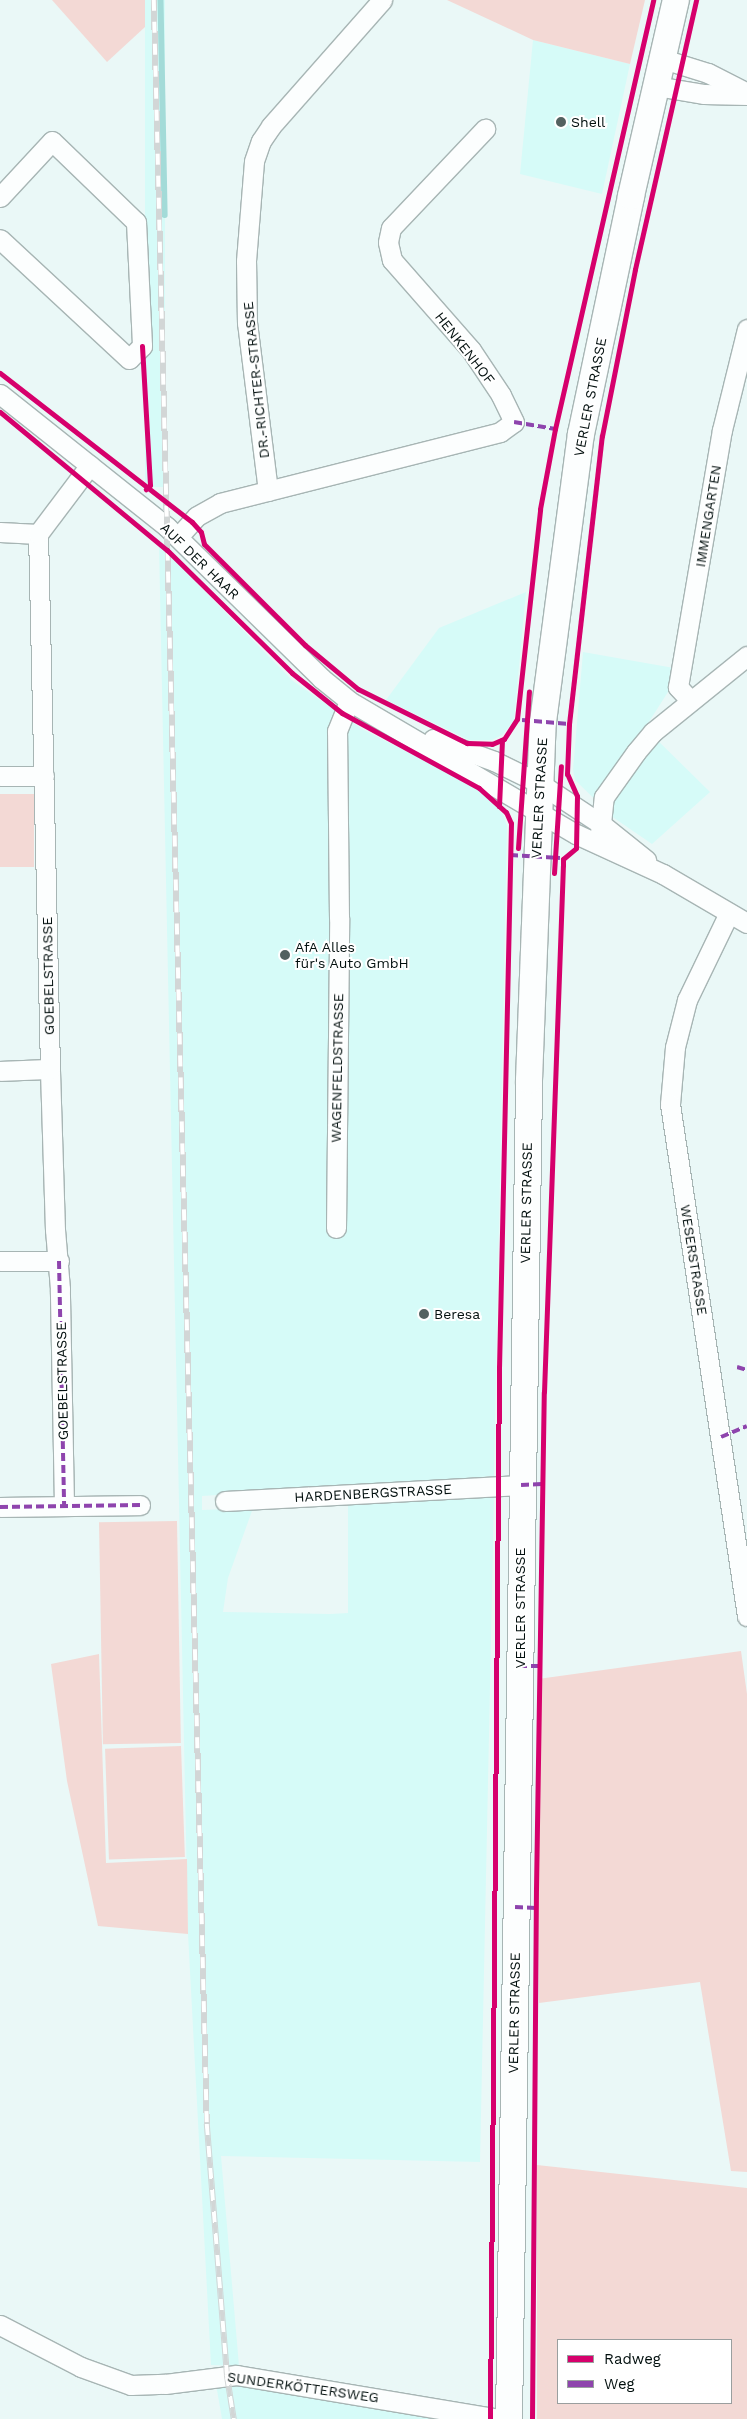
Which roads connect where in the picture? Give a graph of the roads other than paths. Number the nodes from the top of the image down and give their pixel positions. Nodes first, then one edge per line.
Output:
1 (382, 0) edge
2 (676, 0) edge
3 (663, 58) junction
4 (656, 86) junction
5 (747, 94) edge
6 (485, 129) dead end
7 (0, 197) edge
8 (0, 239) edge
9 (747, 328) edge
10 (0, 394) edge
11 (90, 465) junction
12 (268, 491) junction
13 (0, 532) edge
14 (38, 534) junction
15 (178, 537) junction
16 (747, 656) edge
17 (690, 700) junction
18 (349, 701) junction
19 (398, 728) junction
20 (0, 776) edge
21 (44, 776) junction
22 (539, 783) junction
23 (538, 812) junction
24 (601, 824) junction
25 (599, 844) junction
26 (663, 874) junction
27 (729, 913) junction
28 (747, 923) edge
29 (50, 1069) junction
30 (0, 1071) edge
31 (336, 1228) dead end
32 (0, 1261) edge
33 (59, 1261) junction
34 (521, 1485) junction
35 (225, 1501) dead end
36 (64, 1505) junction
37 (140, 1505) dead end
38 (0, 1507) edge
39 (747, 1616) edge
40 (0, 2325) edge
41 (498, 2419) edge
42 (509, 2419) edge

1 - 12 street, DR.-RICHTER-STRASSE
2 - 3 main road, VERLER STRASSE
3 - 4 main road, VERLER STRASSE
3 - 5 street
4 - 5 street
4 - 22 main road, VERLER STRASSE
6 - 12 street, HENKENHOF
7 - 8 street
9 - 17 street, IMMENGARTEN
10 - 11 street, AUF DER HAAR
11 - 14 street
11 - 15 street, AUF DER HAAR
12 - 15 street
13 - 14 street
14 - 21 street, GOEBELSTRASSE
15 - 18 street, AUF DER HAAR
16 - 17 street
17 - 24 street
18 - 19 street, AUF DER HAAR
18 - 31 street, WAGENFELDSTRASSE
19 - 22 street, AUF DER HAAR
19 - 23 street, AUF DER HAAR
20 - 21 street
21 - 29 street, GOEBELSTRASSE
22 - 23 main road, VERLER STRASSE
22 - 24 street, AUF DER HAAR
23 - 25 street, AUF DER HAAR
23 - 34 main road, VERLER STRASSE
24 - 25 street
24 - 26 street, AUF DER HAAR
25 - 26 street, AUF DER HAAR
26 - 27 street, AUF DER HAAR
27 - 28 street, AUF DER HAAR
27 - 39 street, WESERSTRASSE
29 - 30 street
29 - 33 street, GOEBELSTRASSE
32 - 33 street
33 - 36 street, GOEBELSTRASSE
34 - 35 street, HARDENBERGSTRASSE
34 - 42 main road, VERLER STRASSE
36 - 37 street
36 - 38 street
40 - 41 street, SUNDERKÖTTERSWEG

